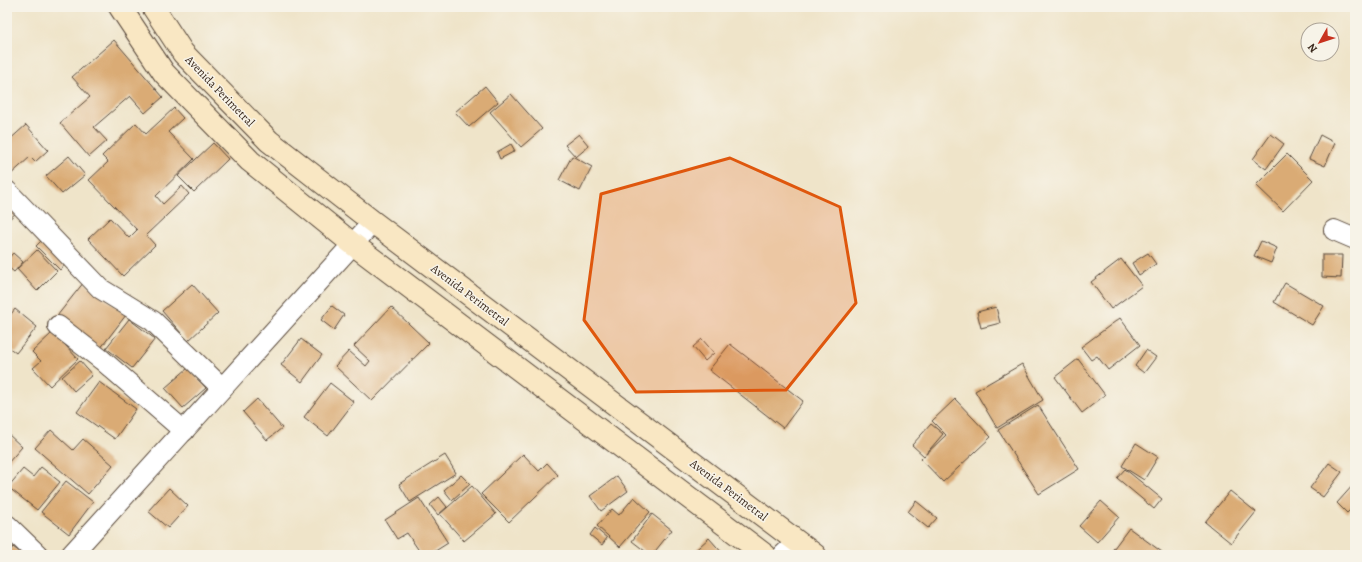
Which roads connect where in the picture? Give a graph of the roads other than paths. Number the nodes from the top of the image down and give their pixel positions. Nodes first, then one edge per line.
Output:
1 (120, 7) edge
2 (153, 7) edge
3 (7, 191) edge
4 (373, 222) junction
5 (1334, 230) dead end
6 (1355, 239) edge
7 (354, 245) junction
8 (58, 326) dead end
9 (222, 388) junction
10 (184, 430) junction
11 (7, 525) edge
12 (790, 548) edge
13 (38, 555) edge
14 (71, 555) edge
15 (765, 555) edge
16 (815, 555) edge

1 - 7 main road
2 - 4 main road, Avenida Perimetral
3 - 9 street
4 - 7 street
4 - 12 main road, Avenida Perimetral
5 - 6 street
7 - 9 street
7 - 15 main road
8 - 10 street
9 - 10 street
10 - 14 street
11 - 13 street
12 - 16 main road, Avenida Perimetral

